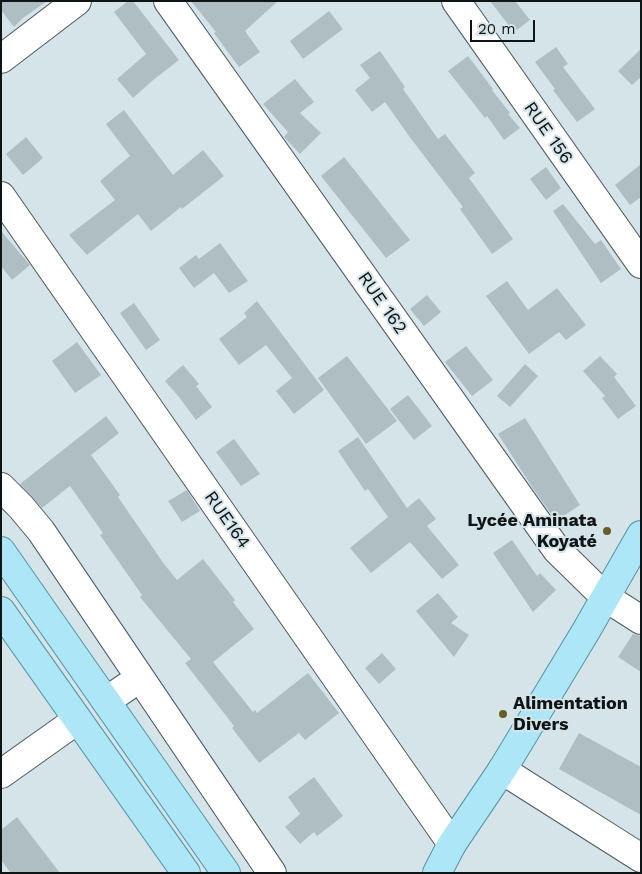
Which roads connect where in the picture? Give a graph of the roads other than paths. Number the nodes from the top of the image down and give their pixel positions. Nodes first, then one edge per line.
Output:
1 (77, 1) edge
2 (168, 1) edge
3 (456, 1) edge
4 (1, 59) edge
5 (1, 196) edge
6 (641, 264) edge
7 (1, 487) edge
8 (641, 535) edge
9 (1, 551) edge
10 (605, 597) junction
11 (1, 611) edge
12 (641, 620) edge
13 (140, 678) junction
14 (106, 701) junction
15 (77, 720) junction
16 (502, 770) junction
17 (1, 774) edge
18 (452, 844) junction
19 (641, 858) edge
20 (186, 873) edge
21 (226, 873) edge
22 (272, 873) edge
23 (437, 873) edge

1 - 4 street
2 - 10 street, RUE 162
3 - 6 street, RUE 156
5 - 18 street, RUE164
7 - 13 street
8 - 10 main road
9 - 14 main road
10 - 12 street, RUE 162
10 - 16 main road
11 - 15 main road
13 - 14 street
13 - 22 street
14 - 21 main road
15 - 17 street
15 - 20 main road
16 - 18 main road
16 - 19 street
18 - 23 main road

